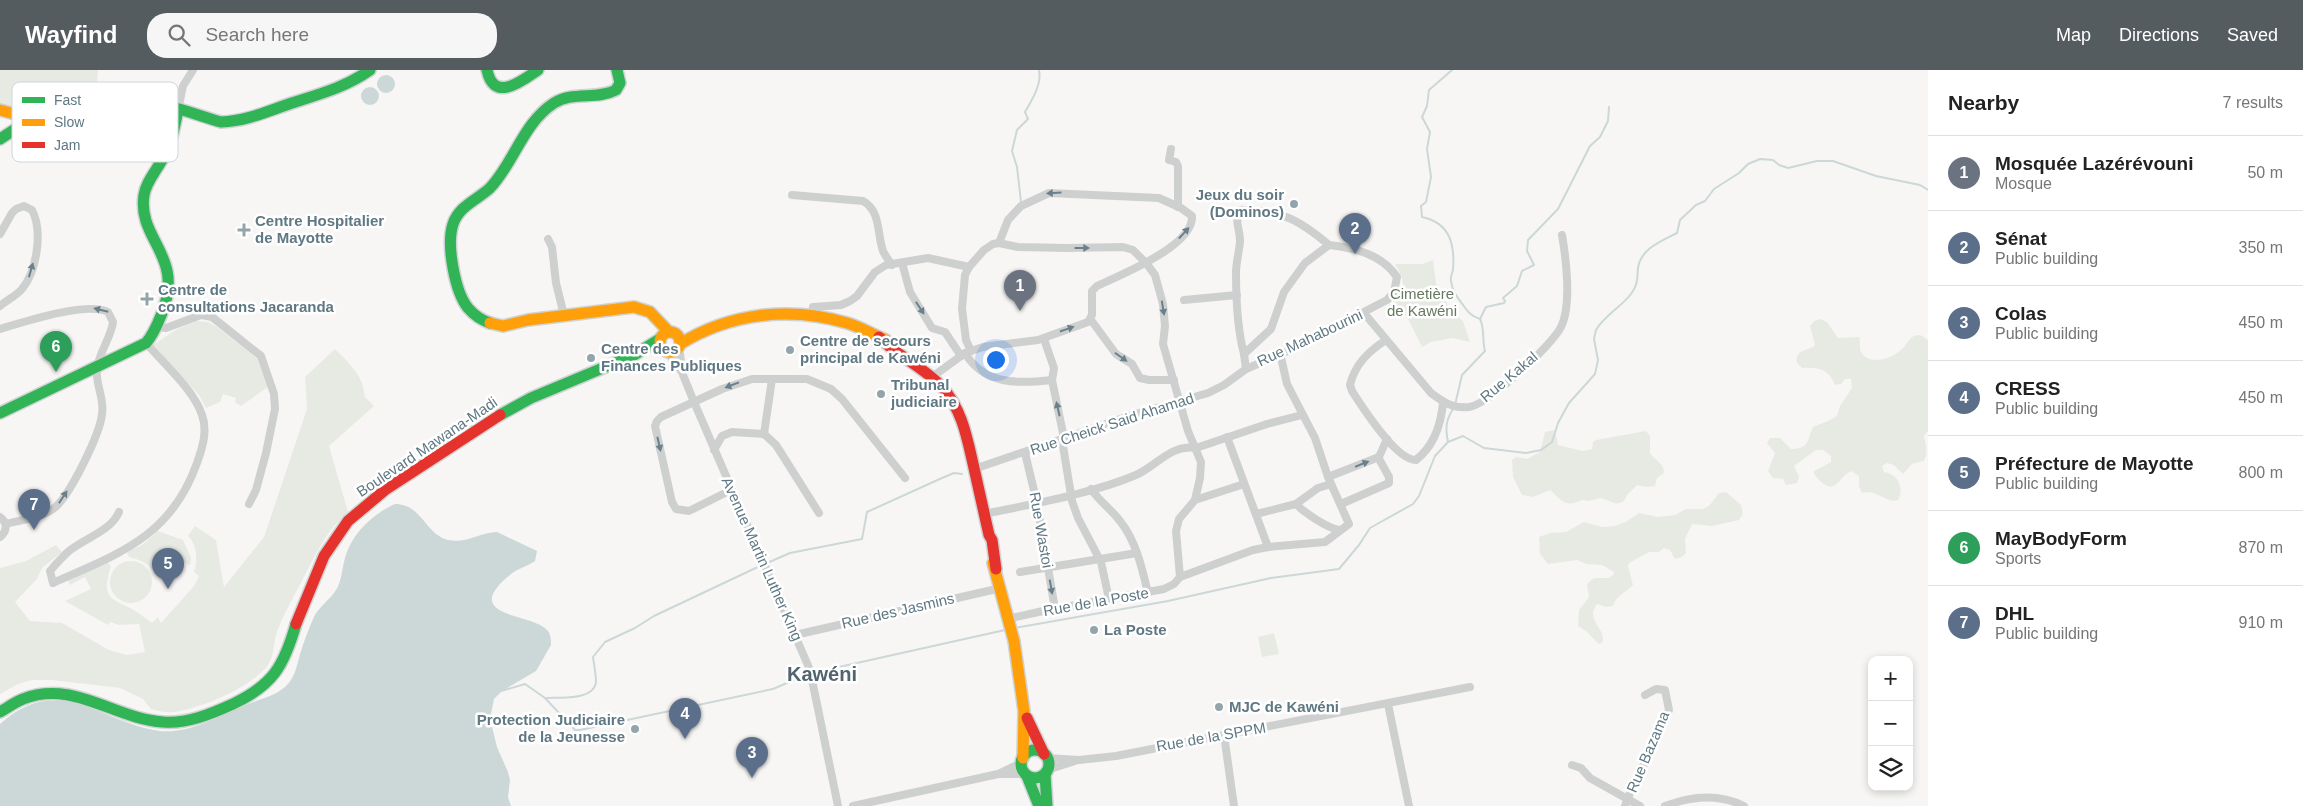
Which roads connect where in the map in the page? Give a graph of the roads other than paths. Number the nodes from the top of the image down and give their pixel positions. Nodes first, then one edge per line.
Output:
1 (192, 70) edge
2 (370, 70) edge
3 (487, 70) edge
4 (538, 70) edge
5 (617, 70) edge
6 (0, 110) edge
7 (178, 110) joint
8 (12, 114) edge
9 (12, 132) edge
10 (0, 139) edge
11 (1170, 149) dead end
12 (162, 162) edge
13 (792, 195) dead end
14 (1178, 207) junction
15 (0, 234) edge
16 (1562, 235) dead end
17 (548, 239) dead end
18 (999, 243) junction
19 (1329, 245) junction
20 (902, 263) junction
21 (1146, 263) junction
22 (892, 265) junction
23 (969, 267) junction
24 (1237, 295) junction
25 (1184, 300) dead end
26 (0, 306) edge
27 (1364, 313) junction
28 (564, 315) junction
29 (812, 316) junction
30 (1090, 320) junction
31 (720, 325) junction
32 (156, 327) junction
33 (0, 329) edge
34 (1044, 339) junction
35 (666, 340) junction
36 (1386, 340) junction
37 (146, 343) junction
38 (679, 345) junction
39 (1280, 353) junction
40 (966, 354) junction
41 (1244, 354) junction
42 (97, 366) junction
43 (1246, 369) junction
44 (928, 374) junction
45 (683, 375) junction
46 (772, 379) junction
47 (1052, 380) junction
48 (1174, 380) junction
49 (694, 402) junction
50 (1180, 403) junction
51 (1450, 405) junction
52 (0, 413) edge
53 (1302, 415) junction
54 (764, 434) junction
55 (1227, 437) junction
56 (1064, 438) junction
57 (1387, 440) junction
58 (1196, 448) junction
59 (714, 450) junction
60 (1025, 453) junction
61 (1378, 458) junction
62 (974, 469) junction
63 (905, 478) dead end
64 (1329, 480) junction
65 (1244, 484) junction
66 (1091, 489) junction
67 (731, 490) junction
68 (1070, 494) junction
69 (1195, 500) junction
70 (1037, 503) junction
71 (249, 504) dead end
72 (1296, 504) junction
73 (1341, 504) junction
74 (119, 512) dead end
75 (819, 513) dead end
76 (984, 514) junction
77 (1256, 514) junction
78 (0, 517) edge
79 (6, 524) junction
80 (1339, 530) junction
81 (0, 537) edge
82 (1268, 546) junction
83 (1137, 553) junction
84 (1099, 558) junction
85 (1048, 566) junction
86 (1020, 572) dead end
87 (1180, 577) junction
88 (1001, 588) junction
89 (1148, 592) junction
90 (1109, 599) junction
91 (1055, 609) junction
92 (1008, 624) junction
93 (795, 634) junction
94 (1470, 687) dead end
95 (1645, 695) dead end
96 (1388, 704) junction
97 (1024, 711) junction
98 (0, 712) edge
99 (1224, 735) junction
100 (1045, 756) junction
101 (1079, 760) junction
102 (1572, 765) dead end
103 (1024, 768) junction
104 (1046, 772) junction
105 (998, 774) junction
106 (1627, 802) edge
107 (1719, 802) edge
108 (838, 806) edge
109 (854, 806) edge
110 (1039, 806) edge
111 (1047, 806) edge
112 (1234, 806) edge
113 (1409, 806) edge
114 (1640, 806) edge
115 (1665, 806) edge
116 (1744, 806) edge

1 - 7 street
2 - 7 main road
3 - 4 main road
5 - 28 main road
6 - 8 main road
9 - 10 main road
11 - 14 street
12 - 32 main road
13 - 22 street
14 -> 18 street
21 -> 14 street
26 -> 15 street
16 - 51 street, Rue Kakal
17 - 28 street
18 -> 21 street
18 - 23 street
19 - 24 street
19 - 27 street, Rue Mahabourini
19 - 41 street
20 - 22 street
20 - 23 street
20 -> 40 street
21 - 30 street
21 -> 48 street
22 - 29 street
23 - 40 street
24 - 25 street
24 - 41 street
27 - 36 street
27 - 39 street, Rue Mahabourini
28 - 35 main road
29 - 31 main road
29 - 44 main road
34 -> 30 street
30 -> 48 street
31 - 35 main road
31 - 38 main road, Boulevard Mawana-Madi
32 - 37 main road
32 - 71 street
42 -> 33 street
34 - 40 street
34 - 47 street
35 - 38 main road
35 - 38 main road, Boulevard Mawana-Madi
35 - 45 street, Avenue Martin Luther King
35 - 98 main road, Boulevard Mawana-Madi
36 - 51 street
36 - 57 street
37 - 42 main road
37 - 74 street
38 - 45 street, Avenue Martin Luther King
39 - 43 street, Rue Mahabourini
39 - 53 street
40 - 44 street
40 - 47 street
41 - 43 street
42 - 52 main road
79 -> 42 street
43 - 50 street, Rue Cheick Said Ahamad
44 - 62 main road
45 - 49 street, Avenue Martin Luther King
46 -> 49 street
46 - 54 street
46 - 63 street
56 -> 47 street
48 - 50 street
49 - 59 street, Avenue Martin Luther King
49 -> 67 street
50 - 56 street, Rue Cheick Said Ahamad
50 - 58 street
51 - 57 street
53 - 55 street
53 - 64 street
54 - 59 street
54 - 75 street
55 - 58 street
55 - 65 street
56 - 60 street, Rue Cheick Said Ahamad
56 - 68 street
57 - 61 street
58 - 66 street
58 - 69 street
59 - 67 street, Avenue Martin Luther King
60 - 62 street, Rue Cheick Said Ahamad
60 - 70 street, Rue Wastoi
64 -> 61 street
61 - 73 street
62 - 76 main road
64 - 72 street
64 - 73 street
65 - 69 street
65 - 77 street
66 - 68 street
66 - 83 street
67 - 93 street, Avenue Martin Luther King
68 - 70 street
68 - 84 street
69 - 87 street
70 - 76 street
70 - 85 street, Rue Wastoi
72 - 77 street
72 - 80 street
73 - 80 street, Rue de la Poste
76 - 88 main road
77 - 82 street
78 - 79 street
79 - 81 street
80 - 82 street, Rue de la Poste
82 - 87 street, Rue de la Poste
83 - 84 street
83 - 89 street
84 - 85 street
84 - 90 street
85 - 86 street
85 -> 91 street, Rue Wastoi
87 - 89 street, Rue de la Poste
88 - 92 main road
88 - 93 street, Rue des Jasmins
89 - 90 street, Rue de la Poste
90 - 91 street, Rue de la Poste
91 - 92 street, Rue de la Poste
92 - 97 main road
93 - 108 street, Avenue Martin Luther King
94 - 96 street, Rue de la SPPM
95 - 106 street, Rue Bazama
96 - 99 street, Rue de la SPPM
96 - 113 street
97 - 100 main road
97 - 103 main road
99 - 101 street, Rue de la SPPM
99 - 112 street
100 - 101 street
100 - 103 main road
100 - 104 main road
101 - 104 street
102 - 106 street
103 - 104 main road
103 - 105 street
103 - 105 street
103 - 110 main road
104 - 111 main road
105 - 109 street
106 - 114 street
107 - 115 street
107 - 116 street

